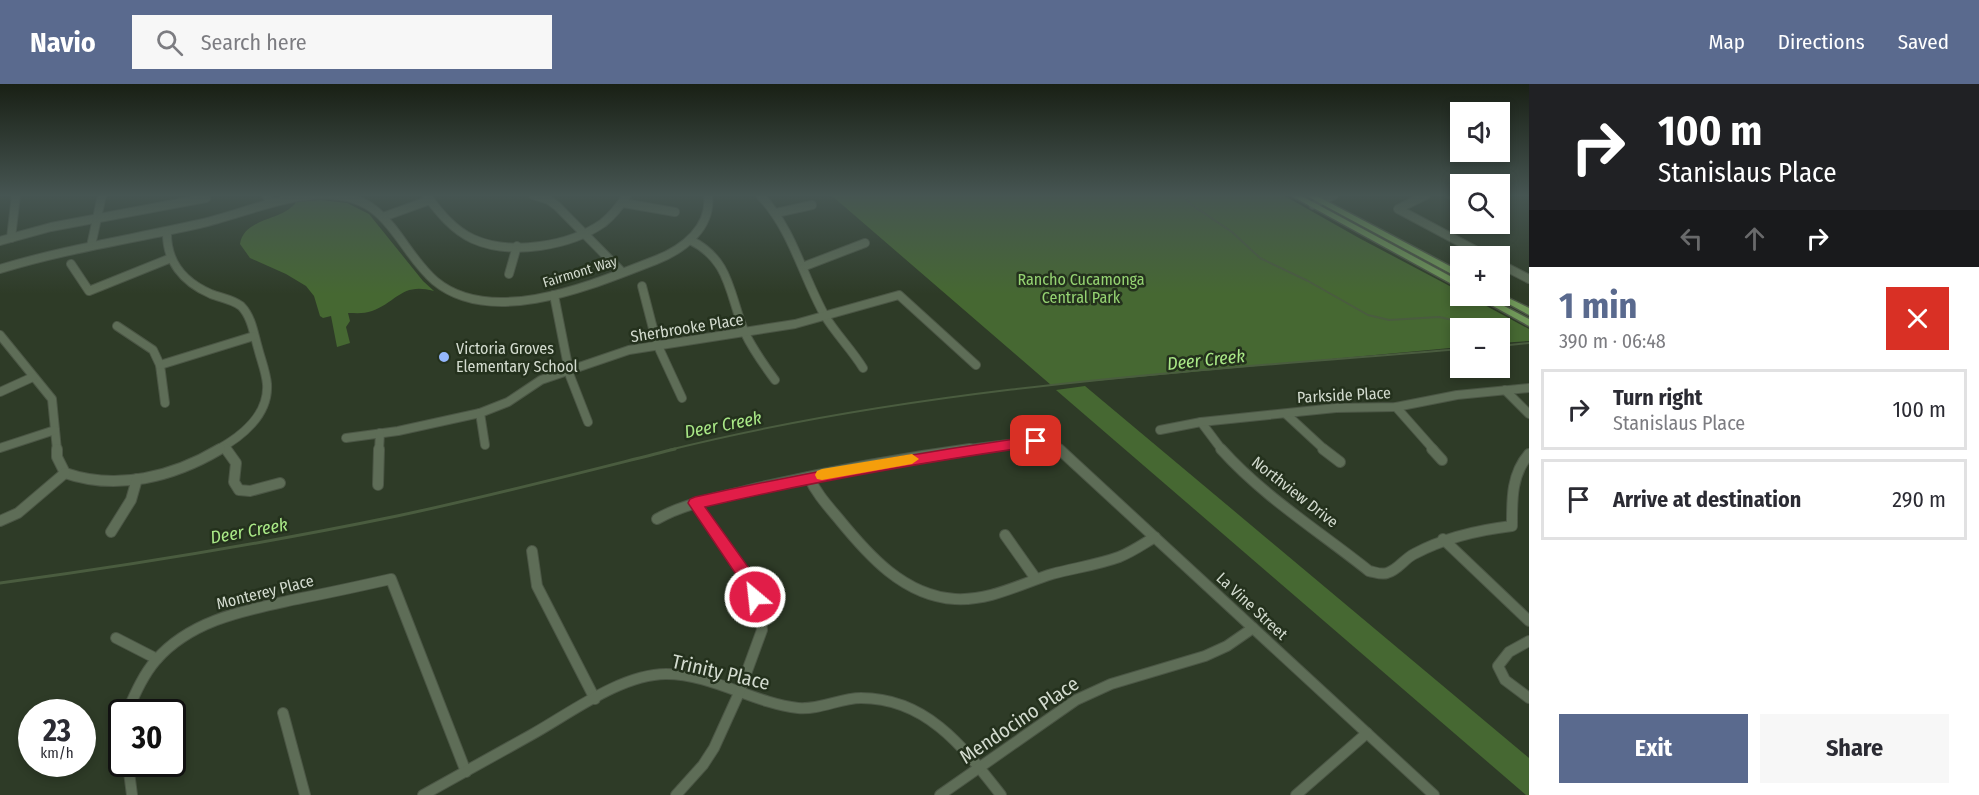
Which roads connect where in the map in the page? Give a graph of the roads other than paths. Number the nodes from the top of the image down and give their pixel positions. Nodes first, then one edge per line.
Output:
1 (12, 228) edge
2 (54, 228) edge
3 (95, 228) edge
4 (181, 228) edge
5 (392, 228) edge
6 (455, 228) edge
7 (580, 228) edge
8 (593, 228) edge
9 (701, 228) edge
10 (787, 228) edge
11 (1361, 228) edge
12 (1367, 228) edge
13 (1434, 228) edge
14 (167, 231) junction
15 (584, 233) junction
16 (11, 238) junction
17 (690, 240) junction
18 (0, 241) edge
19 (865, 243) dead end
20 (91, 246) junction
21 (517, 246) junction
22 (1467, 246) edge
23 (171, 258) junction
24 (71, 264) dead end
25 (805, 266) junction
26 (0, 269) edge
27 (1510, 269) edge
28 (1450, 270) edge
29 (622, 272) junction
30 (509, 274) dead end
31 (1529, 279) edge
32 (1450, 280) edge
33 (642, 286) dead end
34 (554, 295) junction
35 (1510, 302) edge
36 (1498, 306) edge
37 (1529, 312) edge
38 (826, 317) junction
39 (1529, 323) edge
40 (117, 326) dead end
41 (745, 333) junction
42 (0, 335) edge
43 (254, 336) junction
44 (657, 344) junction
45 (9, 347) junction
46 (0, 351) edge
47 (160, 365) junction
48 (976, 365) dead end
49 (862, 368) dead end
50 (568, 370) junction
51 (33, 377) junction
52 (775, 380) dead end
53 (1529, 388) edge
54 (1504, 390) junction
55 (0, 392) edge
56 (682, 398) dead end
57 (165, 404) dead end
58 (1396, 407) junction
59 (480, 413) junction
60 (1287, 414) junction
61 (1529, 414) edge
62 (588, 422) dead end
63 (1202, 422) junction
64 (55, 430) junction
65 (1160, 430) dead end
66 (380, 433) junction
67 (346, 438) dead end
68 (485, 445) dead end
69 (225, 447) junction
70 (0, 448) edge
71 (1529, 454) edge
72 (1442, 460) dead end
73 (1340, 462) dead end
74 (65, 473) junction
75 (809, 477) junction
76 (137, 479) junction
77 (280, 483) dead end
78 (378, 485) dead end
79 (695, 503) junction
80 (657, 519) dead end
81 (0, 521) edge
82 (111, 532) dead end
83 (1005, 535) dead end
84 (1155, 537) junction
85 (1443, 539) junction
86 (532, 551) dead end
87 (1036, 579) junction
88 (1529, 621) edge
89 (1253, 628) junction
90 (116, 638) dead end
91 (1529, 641) edge
92 (158, 659) junction
93 (739, 693) junction
94 (1529, 698) edge
95 (133, 699) edge
96 (595, 699) junction
97 (283, 713) dead end
98 (1367, 733) junction
99 (979, 767) junction
100 (466, 772) junction
101 (130, 777) edge
102 (132, 795) edge
103 (305, 795) edge
104 (423, 795) edge
105 (676, 795) edge
106 (940, 795) edge
107 (1001, 795) edge
108 (1296, 795) edge
109 (1434, 795) edge

1 - 16 street
2 - 16 street
3 - 20 street
4 - 14 street, Fairmont Way
5 - 34 street, Fairmont Way
6 - 21 street
7 - 15 street
8 - 15 street
9 - 17 street, Fairmont Way
10 - 25 street
11 - 32 main road
12 - 28 main road
13 - 22 street
14 - 20 street, Fairmont Way
14 - 23 street
15 - 21 street
15 - 29 street
16 - 18 street
17 - 29 street, Fairmont Way
17 - 41 street
19 - 25 street
20 - 26 street, Fairmont Way
21 - 30 street
23 - 24 street
23 - 43 street
25 - 38 street
27 - 31 street
29 - 34 street, Fairmont Way
33 - 44 street
34 - 50 street
35 - 37 main road
36 - 39 main road
38 - 41 street, Sherbrooke Place
38 - 48 street, Sherbrooke Place
38 - 49 street
40 - 47 street
41 - 44 street, Sherbrooke Place
41 - 52 street
42 - 45 street
43 - 47 street
43 - 69 street
44 - 50 street, Sherbrooke Place
44 - 56 street
45 - 46 street
45 - 51 street
47 - 57 street
50 - 59 street, Sherbrooke Place
50 - 62 street
51 - 55 street
51 - 64 street
53 - 54 street, Parkside Place
54 - 58 street, Parkside Place
54 - 61 street
58 - 60 street, Parkside Place
58 - 72 street
59 - 66 street, Sherbrooke Place
59 - 68 street
60 - 63 street, Parkside Place
60 - 73 street
63 - 65 street, Parkside Place
63 - 85 street, Northview Drive
64 - 70 street
64 - 74 street
66 - 67 street, Sherbrooke Place
66 - 78 street
69 - 76 street
69 - 77 street
71 - 85 street
74 - 76 street
74 - 81 street
75 - 79 street
75 - 84 street, La Vine Street
75 - 87 street
76 - 82 street
79 - 80 street
79 - 93 street
83 - 87 street
84 - 87 street
84 - 89 street, La Vine Street
85 - 88 street
86 - 96 street
89 - 98 street, La Vine Street
89 - 99 street, Mendocino Place
90 - 92 street
91 - 94 street
92 - 95 street, Monterey Place
92 - 100 street, Monterey Place
93 - 96 street, Trinity Place
93 - 99 street, Trinity Place
93 - 105 street
96 - 100 street, Trinity Place
97 - 103 street
98 - 108 street
98 - 109 street, La Vine Street
99 - 106 street, Mendocino Place
99 - 107 street, Trinity Place
100 - 104 street, Trinity Place
101 - 102 street

